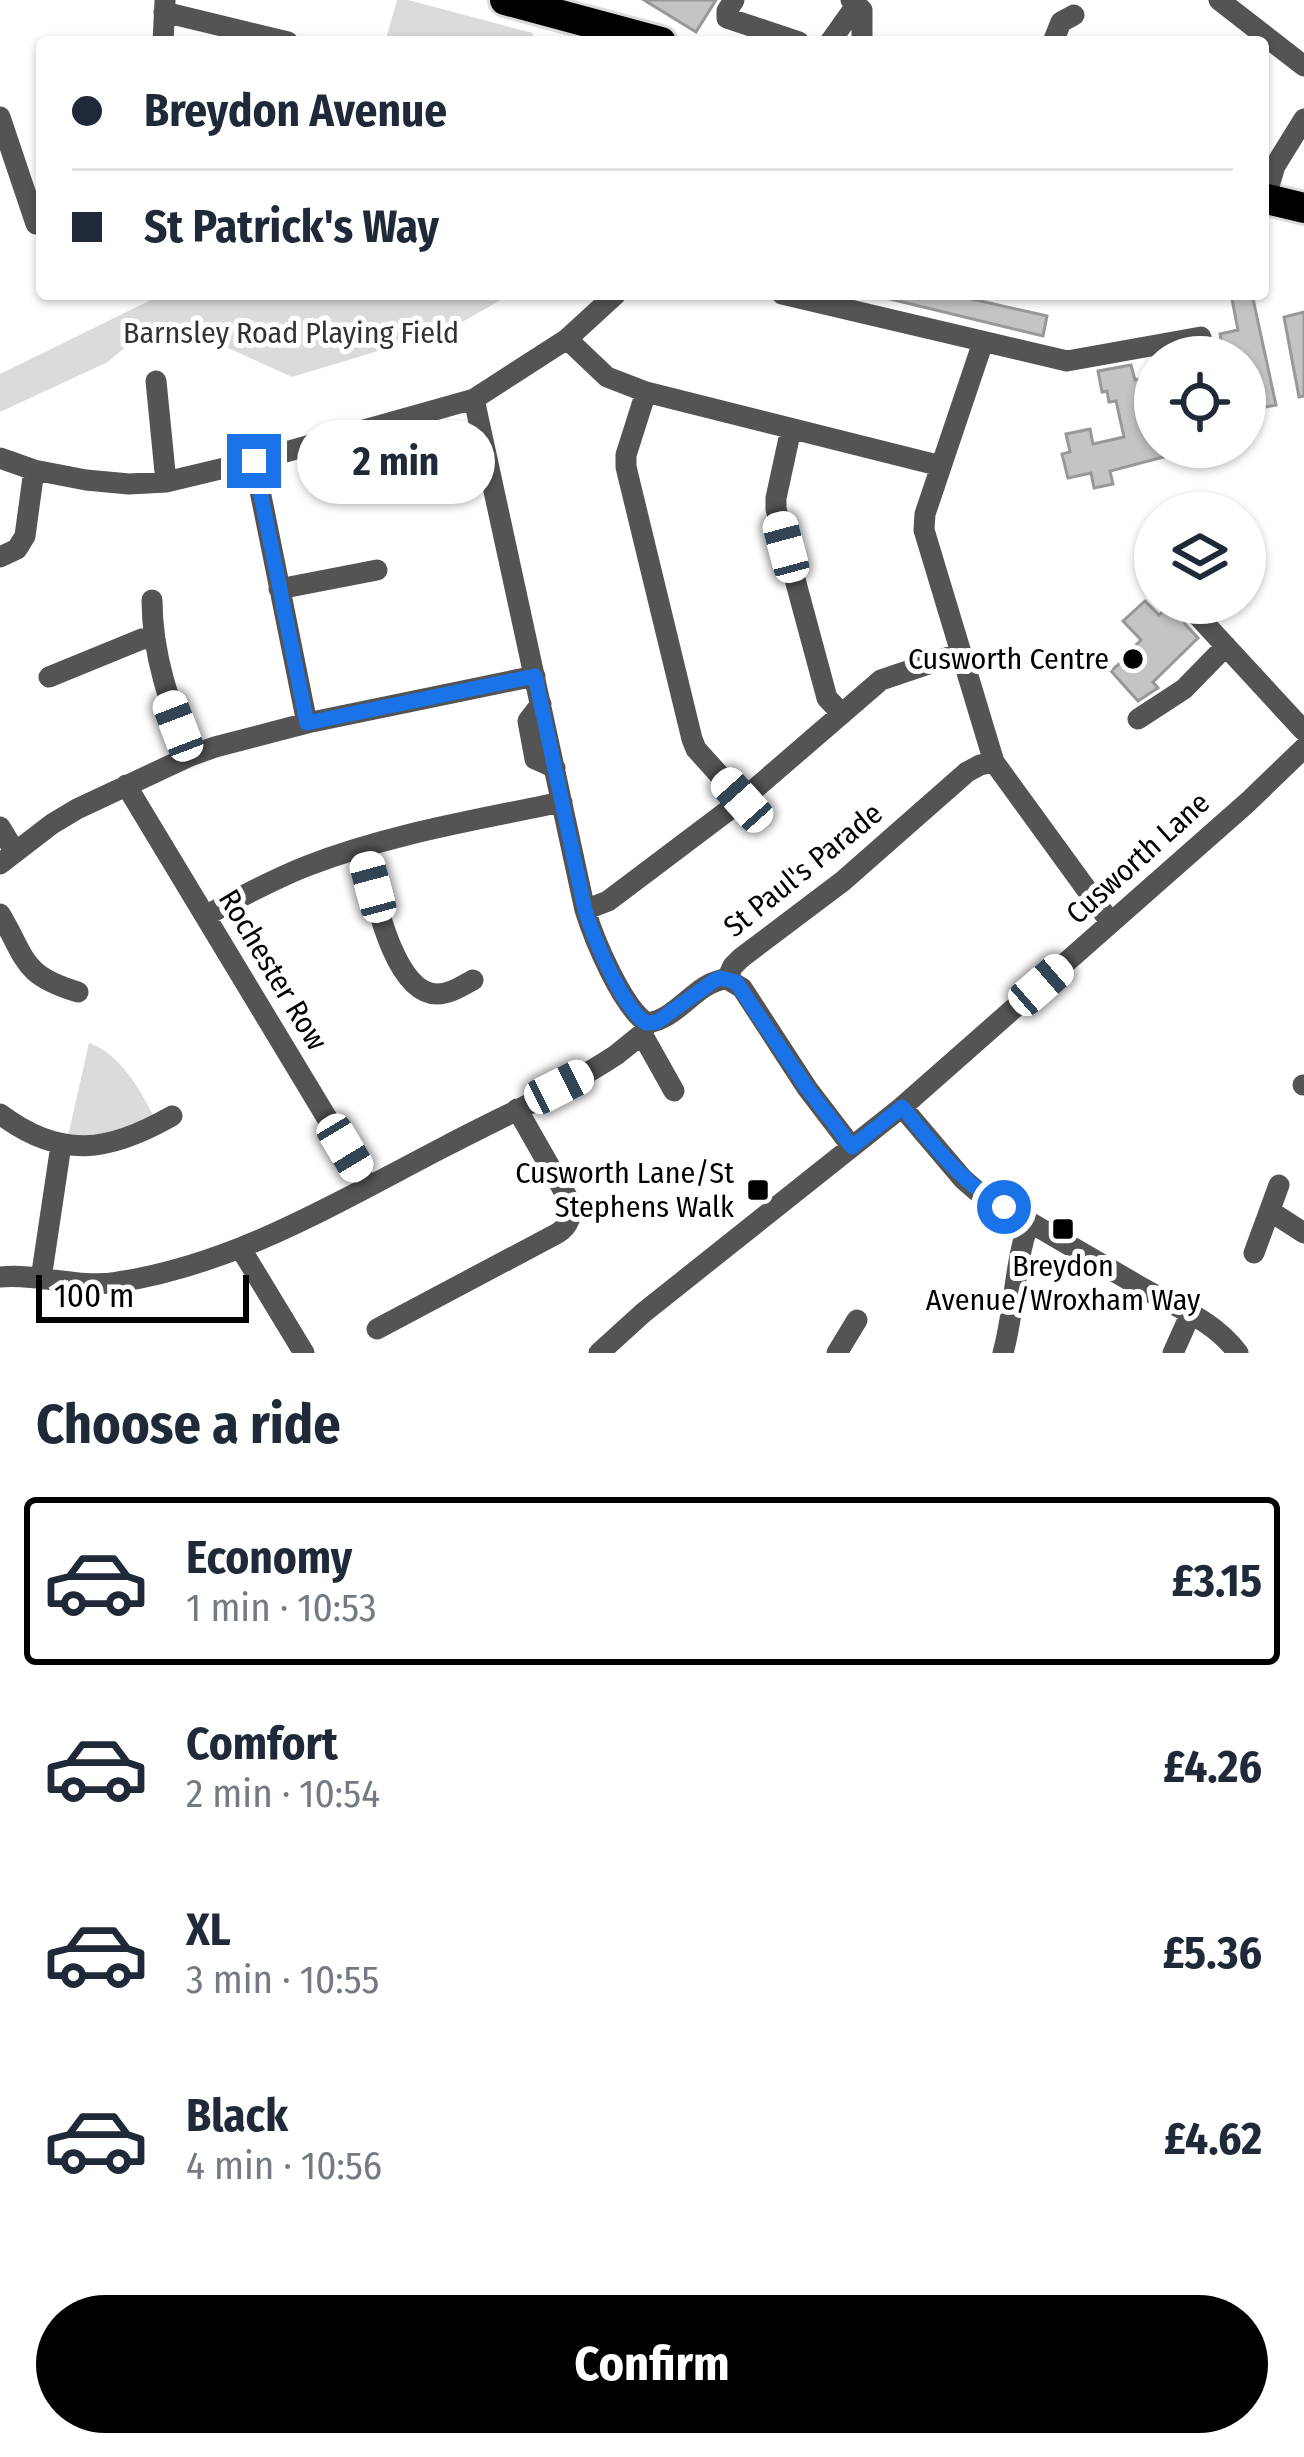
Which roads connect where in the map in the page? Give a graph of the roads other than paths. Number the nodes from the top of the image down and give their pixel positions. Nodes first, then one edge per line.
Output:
1 (508, 0) edge
2 (734, 0) edge
3 (1220, 0) edge
4 (854, 2) edge
5 (165, 6) edge
6 (1074, 15) dead end
7 (163, 36) edge
8 (268, 36) edge
9 (639, 36) edge
10 (781, 36) edge
11 (834, 36) edge
12 (862, 36) edge
13 (1055, 36) edge
14 (1266, 36) edge
15 (1269, 38) edge
16 (1304, 66) edge
17 (0, 117) edge
18 (1304, 119) edge
19 (1269, 183) edge
20 (1269, 199) edge
21 (1304, 208) edge
22 (36, 224) dead end
23 (609, 300) edge
24 (807, 300) edge
25 (567, 339) junction
26 (982, 342) junction
27 (1134, 350) edge
28 (155, 381) dead end
29 (646, 392) junction
30 (474, 399) junction
31 (790, 429) junction
32 (0, 458) edge
33 (254, 461) junction
34 (941, 466) junction
35 (34, 470) junction
36 (166, 482) junction
37 (0, 556) edge
38 (381, 568) dead end
39 (279, 590) junction
40 (152, 600) dead end
41 (1205, 624) edge
42 (154, 638) junction
43 (1226, 646) junction
44 (961, 653) junction
45 (535, 676) junction
46 (49, 677) dead end
47 (842, 714) junction
48 (1138, 719) dead end
49 (307, 723) junction
50 (1304, 731) edge
51 (1304, 748) edge
52 (190, 756) junction
53 (994, 762) junction
54 (126, 785) junction
55 (742, 800) junction
56 (562, 802) junction
57 (0, 826) edge
58 (362, 847) junction
59 (8, 858) edge
60 (585, 910) junction
61 (0, 914) edge
62 (205, 916) junction
63 (1111, 923) junction
64 (475, 979) dead end
65 (727, 979) junction
66 (78, 992) dead end
67 (644, 1029) junction
68 (674, 1091) dead end
69 (902, 1107) junction
70 (517, 1109) junction
71 (0, 1114) edge
72 (172, 1116) dead end
73 (61, 1145) junction
74 (852, 1147) junction
75 (1279, 1185) dead end
76 (368, 1186) junction
77 (1270, 1211) junction
78 (1029, 1222) junction
79 (1304, 1233) edge
80 (242, 1249) junction
81 (1255, 1253) dead end
82 (0, 1277) edge
83 (41, 1280) junction
84 (1191, 1313) junction
85 (858, 1317) dead end
86 (377, 1329) dead end
87 (304, 1353) edge
88 (599, 1353) edge
89 (837, 1353) edge
90 (1003, 1353) edge
91 (1173, 1353) edge
92 (1238, 1353) edge

1 - 9 highway
2 - 10 street
3 - 14 street
4 - 11 street
4 - 12 street
5 - 7 street
5 - 8 street
6 - 13 street
15 - 16 street
17 - 22 street
18 - 19 street
20 - 21 highway
23 - 25 street
24 - 26 street
25 - 29 street
25 - 30 street
26 - 27 street
26 - 34 street
28 - 36 street
29 - 31 street
29 - 55 street
30 - 33 street
30 - 45 street
31 - 34 street
31 - 47 street
32 - 35 street
33 - 36 street
33 - 39 street
34 - 44 street
35 - 36 street
35 - 37 street
38 - 39 street
39 - 49 street
40 - 42 street
41 - 43 street
42 - 46 street
42 - 52 street
43 - 48 street
43 - 50 street
44 - 47 street
44 - 53 street
45 - 49 street
45 - 56 street
47 - 55 street
49 - 52 street
51 - 63 street, Cusworth Lane
52 - 54 street
53 - 63 street
53 - 65 street, St Paul's Parade
54 - 59 street
54 - 62 street, Rochester Row
55 - 60 street
56 - 58 street
56 - 60 street
57 - 59 street
58 - 62 street
58 - 64 street
60 - 67 street
61 - 66 street
62 - 76 street, Rochester Row
63 - 69 street, Cusworth Lane
65 - 67 street, St Paul's Parade
65 - 74 street
67 - 68 street
67 - 70 street, St Paul's Parade
69 - 74 street, Cusworth Lane
69 - 78 street
70 - 76 street, St Paul's Parade
70 - 86 street
71 - 73 street
72 - 73 street
73 - 83 street
74 - 88 street
75 - 77 street
76 - 80 street, St Paul's Parade
77 - 79 street
77 - 81 street
78 - 84 street
78 - 90 street
80 - 83 street, St Paul's Parade
80 - 87 street
82 - 83 street, St Paul's Parade
84 - 91 street
84 - 92 street
85 - 89 street

